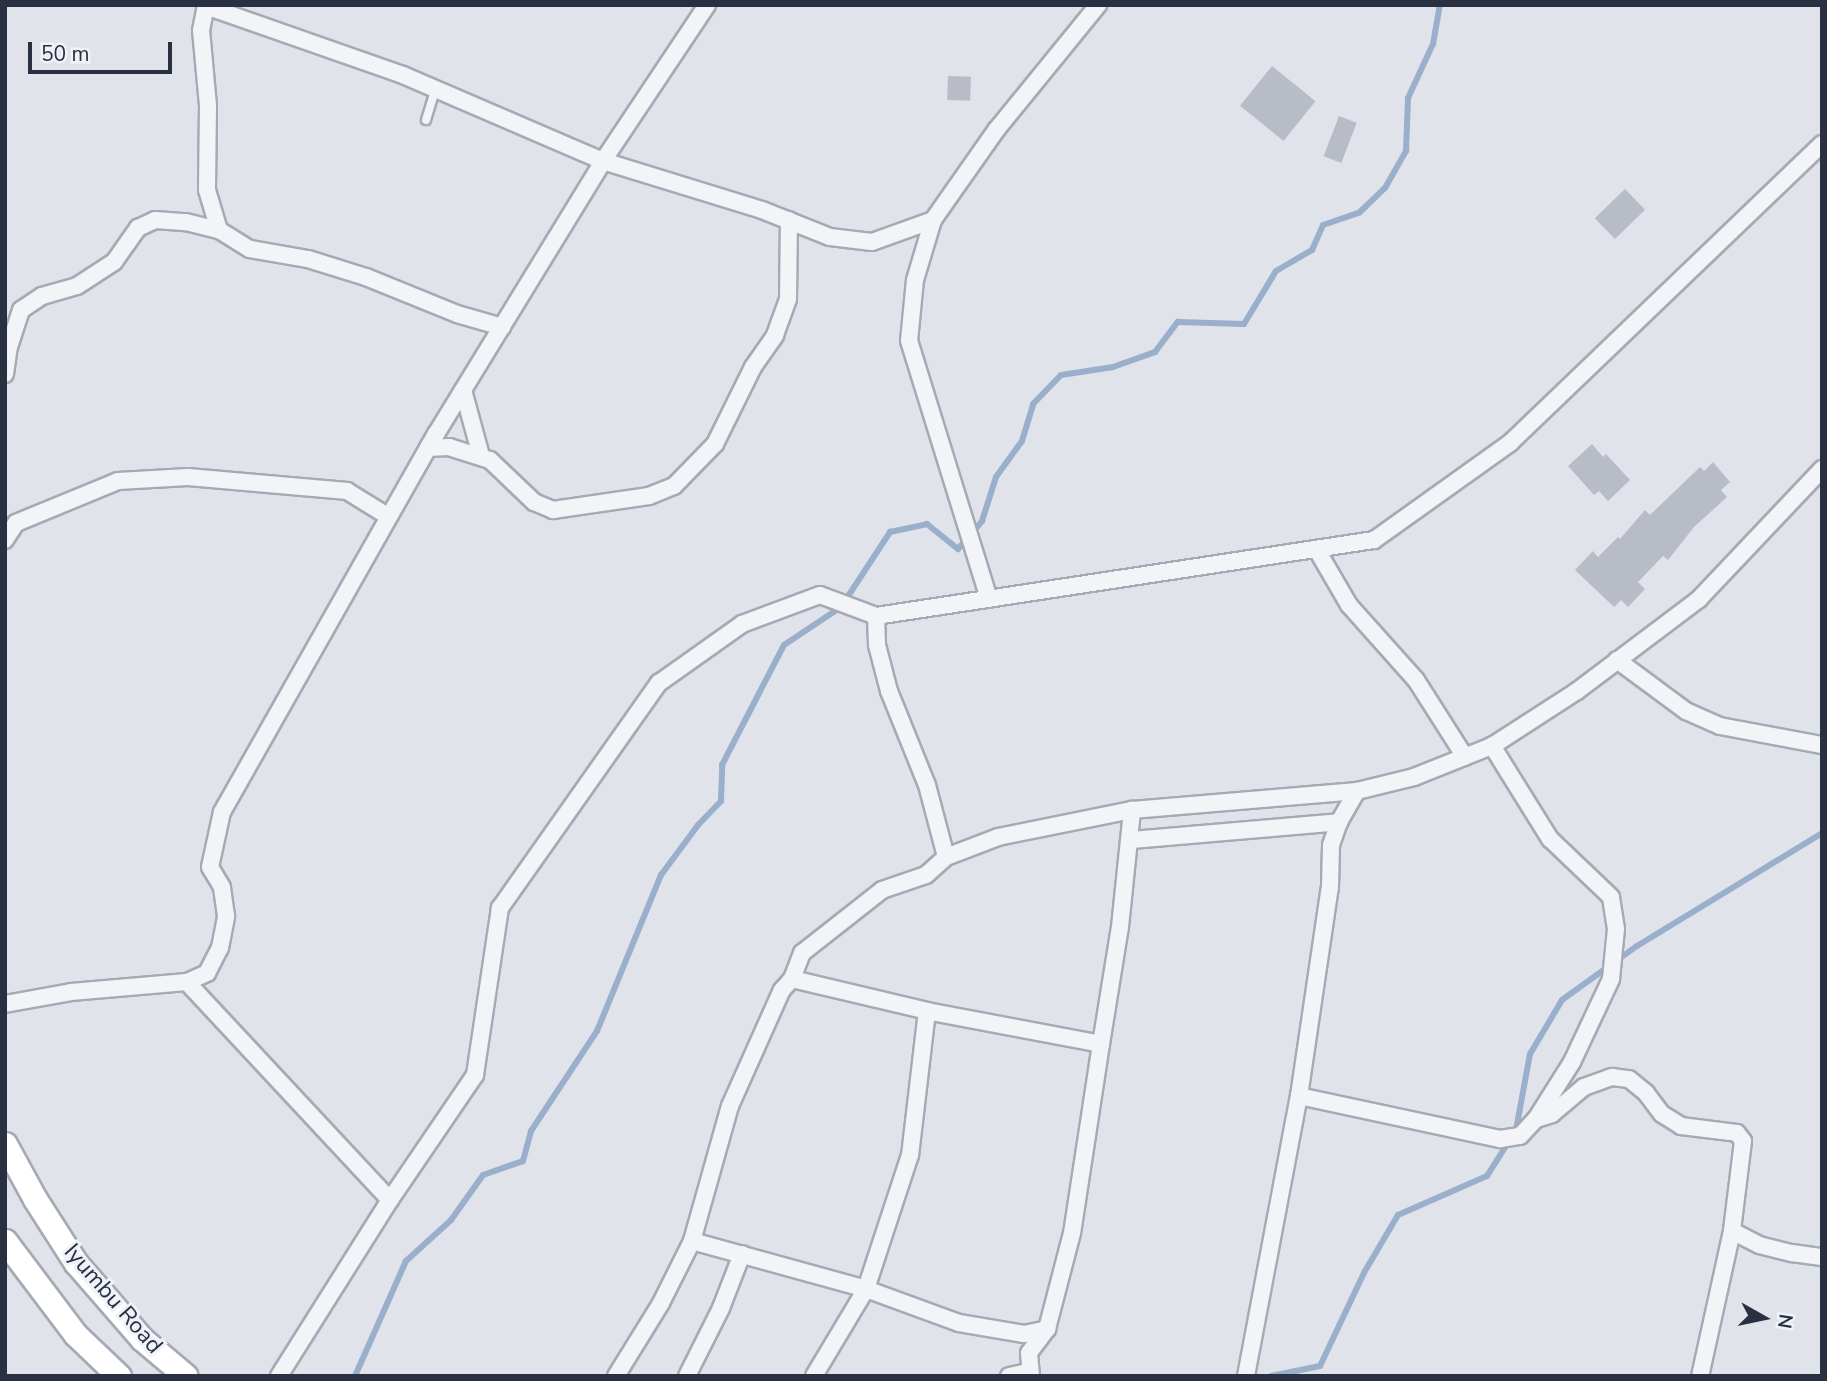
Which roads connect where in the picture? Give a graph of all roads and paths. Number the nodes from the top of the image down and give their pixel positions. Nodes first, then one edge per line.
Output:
1 (707, 5) edge
2 (1098, 5) edge
3 (206, 6) edge
4 (436, 89) junction
5 (426, 120) dead end
6 (1822, 144) edge
7 (603, 161) junction
8 (207, 190) junction
9 (789, 220) junction
10 (933, 220) junction
11 (186, 222) junction
12 (219, 230) junction
13 (502, 327) junction
14 (5, 374) edge
15 (463, 390) junction
16 (428, 448) junction
17 (481, 456) junction
18 (1822, 469) edge
19 (389, 517) junction
20 (11, 520) edge
21 (5, 540) edge
22 (1317, 550) junction
23 (989, 599) junction
24 (876, 616) junction
25 (1617, 660) junction
26 (1822, 745) edge
27 (1492, 746) junction
28 (1465, 757) junction
29 (1357, 791) junction
30 (1132, 810) junction
31 (1339, 822) junction
32 (1131, 840) junction
33 (946, 857) junction
34 (792, 979) junction
35 (187, 982) junction
36 (5, 1004) edge
37 (927, 1011) junction
38 (1101, 1044) junction
39 (1299, 1096) junction
40 (1536, 1119) junction
41 (5, 1144) edge
42 (390, 1200) junction
43 (1732, 1231) junction
44 (5, 1241) edge
45 (692, 1241) junction
46 (742, 1254) junction
47 (1822, 1257) edge
48 (866, 1289) junction
49 (1047, 1329) junction
50 (1030, 1374) edge
51 (119, 1376) edge
52 (186, 1376) edge
53 (279, 1376) edge
54 (616, 1376) edge
55 (687, 1376) edge
56 (814, 1376) edge
57 (1009, 1376) edge
58 (1247, 1376) edge
59 (1700, 1376) edge

1 - 7 street
2 - 10 street
3 - 4 street
3 - 8 street
4 - 5 lane
4 - 7 street
6 - 22 street
7 - 9 street
7 - 13 street
8 - 11 street
8 - 12 street
9 - 10 street
9 - 17 street
10 - 23 street
11 - 12 street
11 - 14 street
12 - 13 street
13 - 15 street
15 - 16 street
15 - 17 street
16 - 17 street
16 - 19 street
18 - 25 street
19 - 20 street
19 - 35 street
20 - 21 street
22 - 23 street
22 - 28 street
23 - 24 street
24 - 33 street
24 - 42 street
25 - 26 street
25 - 27 street
27 - 28 street
27 - 40 street
28 - 29 street
29 - 30 street
29 - 31 street
30 - 32 street
30 - 33 street
31 - 32 street
31 - 39 street
32 - 38 street
33 - 34 street
34 - 37 street
34 - 45 street
35 - 36 street
35 - 42 street
37 - 38 street
37 - 48 street
38 - 49 street
39 - 40 street
39 - 58 street
40 - 43 street
41 - 52 main road, Iyumbu Road
42 - 53 street
43 - 47 street
43 - 59 street
44 - 51 main road, Iyumbu Road
45 - 46 street
45 - 54 street
46 - 48 street
46 - 55 street
48 - 49 street
48 - 56 street
49 - 50 street
50 - 57 street

